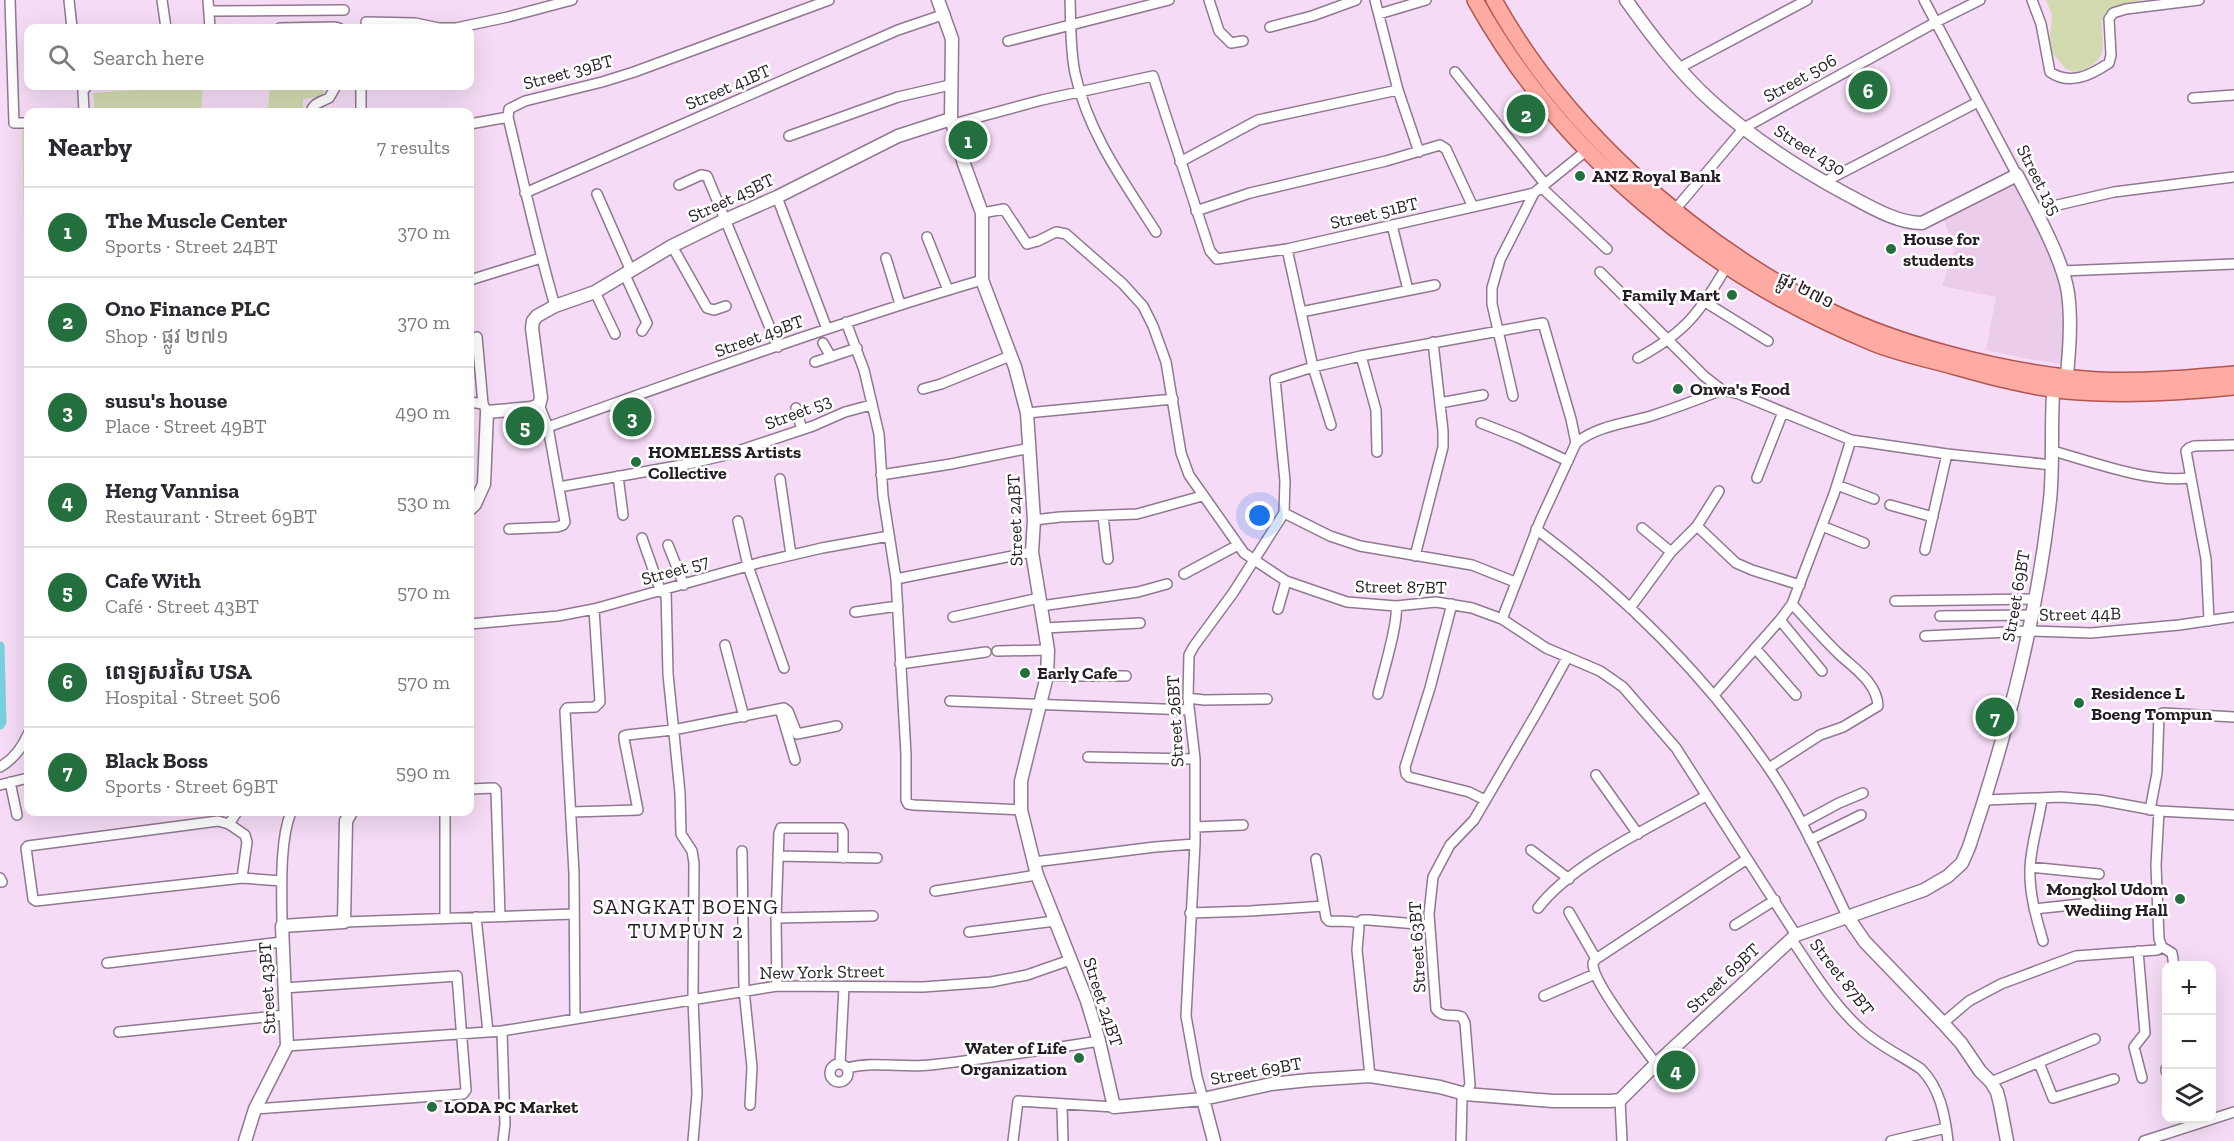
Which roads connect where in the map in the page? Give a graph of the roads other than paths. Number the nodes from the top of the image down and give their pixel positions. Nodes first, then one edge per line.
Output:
1 (10, 0) edge
2 (69, 0) edge
3 (162, 0) edge
4 (208, 0) edge
5 (572, 0) edge
6 (829, 0) edge
7 (938, 0) edge
8 (1070, 0) edge
9 (1169, 0) edge
10 (1209, 0) edge
11 (1356, 0) edge
12 (1375, 0) edge
13 (1426, 0) edge
14 (1475, 0) edge
15 (1494, 0) edge
16 (1626, 0) edge
17 (1808, 0) edge
18 (1924, 0) edge
19 (1980, 0) edge
20 (2032, 0) edge
21 (2199, 0) edge
22 (1134, 5) edge
23 (344, 10) dead end
24 (210, 11) junction
25 (945, 14) junction
26 (1379, 14) junction
27 (366, 22) dead end
28 (1936, 22) junction
29 (72, 24) edge
30 (165, 24) edge
31 (210, 24) edge
32 (413, 24) edge
33 (472, 24) edge
34 (1071, 26) junction
35 (1270, 27) dead end
36 (1008, 41) dead end
37 (1243, 41) dead end
38 (1679, 68) junction
39 (1455, 72) dead end
40 (950, 85) junction
41 (84, 90) edge
42 (334, 90) edge
43 (361, 90) edge
44 (1398, 90) junction
45 (1080, 92) junction
46 (2234, 95) edge
47 (2193, 98) dead end
48 (1978, 102) junction
49 (84, 108) edge
50 (312, 108) edge
51 (361, 108) edge
52 (508, 117) junction
53 (952, 121) junction
54 (24, 123) edge
55 (474, 123) edge
56 (1744, 128) junction
57 (789, 136) dead end
58 (1586, 151) junction
59 (1419, 152) junction
60 (1180, 162) junction
61 (2017, 175) junction
62 (2234, 177) edge
63 (1824, 182) junction
64 (679, 185) dead end
65 (1540, 188) junction
66 (525, 193) junction
67 (597, 194) dead end
68 (777, 197) junction
69 (1473, 207) junction
70 (2036, 210) junction
71 (1196, 211) junction
72 (982, 213) junction
73 (1670, 216) junction
74 (725, 220) junction
75 (1392, 225) junction
76 (1156, 232) dead end
77 (927, 237) dead end
78 (672, 246) junction
79 (1287, 249) junction
80 (1607, 249) dead end
81 (541, 258) junction
82 (886, 258) dead end
83 (2234, 264) edge
84 (1727, 266) junction
85 (2062, 271) junction
86 (1600, 272) dead end
87 (628, 273) junction
88 (474, 279) edge
89 (982, 280) junction
90 (1435, 285) dead end
91 (948, 290) junction
92 (1408, 290) junction
93 (595, 292) junction
94 (1706, 302) junction
95 (900, 304) junction
96 (555, 306) junction
97 (726, 306) dead end
98 (1301, 312) junction
99 (846, 322) junction
100 (827, 329) junction
101 (642, 331) dead end
102 (1498, 331) junction
103 (615, 334) dead end
104 (477, 337) dead end
105 (1669, 341) junction
106 (1768, 341) dead end
107 (1433, 342) junction
108 (823, 343) dead end
109 (778, 347) junction
110 (857, 348) junction
111 (1010, 356) junction
112 (1361, 356) junction
113 (831, 357) junction
114 (1638, 358) dead end
115 (815, 363) dead end
116 (1313, 367) junction
117 (2234, 374) edge
118 (2060, 383) junction
119 (2234, 387) edge
120 (923, 389) dead end
121 (1722, 390) junction
122 (1483, 395) dead end
123 (1513, 396) dead end
124 (1173, 399) junction
125 (1440, 403) junction
126 (474, 404) edge
127 (539, 405) junction
128 (872, 405) junction
129 (485, 408) junction
130 (796, 408) dead end
131 (1783, 412) junction
132 (1027, 413) junction
133 (1481, 423) dead end
134 (1331, 425) dead end
135 (548, 427) junction
136 (802, 430) junction
137 (1851, 440) junction
138 (1576, 443) junction
139 (2234, 445) edge
140 (1029, 448) junction
141 (2053, 451) junction
142 (1377, 452) dead end
143 (1947, 454) junction
144 (1568, 461) junction
145 (2052, 465) junction
146 (881, 475) junction
147 (618, 476) junction
148 (1757, 478) dead end
149 (2189, 478) junction
150 (780, 479) dead end
151 (1836, 485) junction
152 (559, 487) junction
153 (1719, 491) dead end
154 (1202, 496) junction
155 (1874, 499) dead end
156 (474, 505) edge
157 (1890, 505) dead end
158 (1284, 513) junction
159 (623, 515) dead end
160 (1103, 516) junction
161 (1933, 517) junction
162 (1034, 520) junction
163 (738, 521) dead end
164 (1696, 526) junction
165 (1822, 526) junction
166 (1642, 528) dead end
167 (509, 529) dead end
168 (1536, 529) junction
169 (889, 536) junction
170 (642, 538) dead end
171 (1864, 543) dead end
172 (668, 545) dead end
173 (1238, 545) junction
174 (1924, 550) dead end
175 (1032, 552) junction
176 (1671, 552) junction
177 (791, 555) junction
178 (1415, 556) junction
179 (1108, 559) dead end
180 (1255, 561) junction
181 (748, 566) junction
182 (1184, 574) dead end
183 (896, 579) junction
184 (1286, 581) junction
185 (1515, 582) junction
186 (1167, 584) dead end
187 (684, 585) junction
188 (1800, 585) junction
189 (663, 591) junction
190 (2035, 598) junction
191 (1895, 601) dead end
192 (1040, 602) junction
193 (1452, 604) junction
194 (1792, 604) junction
195 (898, 606) junction
196 (1396, 606) junction
197 (1630, 608) junction
198 (594, 609) junction
199 (1278, 609) dead end
200 (855, 612) dead end
201 (2032, 615) junction
202 (1940, 616) dead end
203 (953, 617) dead end
204 (2234, 617) edge
205 (1502, 620) junction
206 (1780, 620) junction
207 (2209, 621) junction
208 (1140, 623) dead end
209 (474, 624) edge
210 (1045, 628) junction
211 (2029, 631) junction
212 (1925, 636) dead end
213 (725, 645) dead end
214 (1755, 648) junction
215 (1048, 650) junction
216 (997, 651) dead end
217 (986, 652) dead end
218 (1566, 658) junction
219 (900, 664) junction
220 (784, 668) dead end
221 (1822, 671) dead end
222 (1047, 676) junction
223 (1126, 676) dead end
224 (1378, 694) dead end
225 (1714, 695) junction
226 (1796, 695) dead end
227 (1188, 698) junction
228 (1267, 699) dead end
229 (950, 701) dead end
230 (1040, 706) junction
231 (780, 709) junction
232 (1189, 710) junction
233 (744, 717) junction
234 (2234, 717) edge
235 (837, 726) dead end
236 (673, 730) junction
237 (24, 743) edge
238 (1088, 757) dead end
239 (1195, 759) junction
240 (795, 760) dead end
241 (0, 767) edge
242 (1769, 768) junction
243 (1596, 775) dead end
244 (24, 779) edge
245 (5, 783) edge
246 (474, 789) edge
247 (1863, 794) dead end
248 (1706, 796) junction
249 (2042, 799) junction
250 (1485, 800) junction
251 (1985, 800) junction
252 (1022, 810) junction
253 (2154, 811) junction
254 (571, 812) junction
255 (17, 815) dead end
256 (1861, 815) dead end
257 (2234, 815) edge
258 (234, 816) edge
259 (290, 816) edge
260 (349, 816) edge
261 (445, 816) edge
262 (229, 824) junction
263 (1802, 824) junction
264 (1243, 825) dead end
265 (1195, 827) junction
266 (1638, 834) junction
267 (1810, 840) junction
268 (1195, 844) junction
269 (1531, 850) dead end
270 (742, 851) dead end
271 (778, 856) junction
272 (843, 858) junction
273 (877, 858) dead end
274 (1316, 859) dead end
275 (1747, 859) junction
276 (1034, 862) junction
277 (2030, 867) junction
278 (2099, 874) dead end
279 (1037, 875) junction
280 (242, 878) junction
281 (1569, 879) junction
282 (282, 881) junction
283 (935, 891) dead end
284 (1775, 900) junction
285 (2091, 903) dead end
286 (1324, 906) junction
287 (1538, 908) dead end
288 (2034, 909) junction
289 (1569, 912) dead end
290 (1190, 913) junction
291 (574, 914) junction
292 (500, 916) junction
293 (873, 916) dead end
294 (1847, 916) junction
295 (476, 917) junction
296 (445, 918) junction
297 (776, 918) junction
298 (1055, 921) junction
299 (344, 922) junction
300 (1358, 923) junction
301 (1429, 925) junction
302 (1735, 925) dead end
303 (282, 926) junction
304 (969, 932) dead end
305 (1794, 937) junction
306 (2043, 941) dead end
307 (282, 942) junction
308 (2162, 947) junction
309 (2138, 951) junction
310 (1596, 959) junction
311 (1070, 960) junction
312 (2173, 961) edge
313 (107, 963) dead end
314 (1595, 974) junction
315 (777, 986) junction
316 (844, 987) junction
317 (284, 988) junction
318 (744, 990) junction
319 (1544, 996) dead end
320 (693, 999) junction
321 (286, 1015) junction
322 (575, 1018) junction
323 (1943, 1023) junction
324 (502, 1031) junction
325 (119, 1032) dead end
326 (488, 1032) junction
327 (461, 1035) junction
328 (2095, 1039) dead end
329 (1099, 1041) junction
330 (287, 1046) junction
331 (2039, 1063) junction
332 (1656, 1064) junction
333 (1370, 1076) junction
334 (2142, 1078) dead end
335 (2114, 1079) dead end
336 (1991, 1082) junction
337 (1465, 1094) junction
338 (1203, 1099) junction
339 (1620, 1100) junction
340 (750, 1105) dead end
341 (1062, 1105) junction
342 (1114, 1107) junction
343 (255, 1108) junction
344 (2234, 1112) edge
345 (2181, 1123) edge
346 (1947, 1128) junction
347 (2183, 1129) junction
348 (245, 1141) edge
349 (503, 1141) edge
350 (693, 1141) edge
351 (1013, 1141) edge
352 (1063, 1141) edge
353 (1214, 1141) edge
354 (1461, 1141) edge
355 (1622, 1141) edge
356 (1891, 1141) edge
357 (1948, 1141) edge
358 (2007, 1141) edge
359 (2144, 1141) edge

1 - 54 street
2 - 29 street
3 - 30 street
4 - 24 street
5 - 33 street
6 - 52 street, Street 39BT
7 - 25 street, Street 24BT
8 - 34 street
9 - 22 street
10 - 37 street
11 - 35 street
12 - 26 street
13 - 26 street
14 - 58 main road, ផ្លូវ ២៧១
15 - 73 main road, ផ្លូវ ២៧១
16 - 38 street, Street 430
17 - 38 street
18 - 28 street, Street 135
19 - 28 street, Street 506
20 - 21 street
22 - 34 street
23 - 24 street
24 - 31 street
25 - 40 street, Street 24BT
25 - 66 street, Street 41BT
26 - 44 street
27 - 32 street
28 - 48 street, Street 135
28 - 56 street, Street 506
34 - 36 street
34 - 45 street
38 - 56 street, Street 430
39 - 65 street
40 - 53 street, Street 24BT
40 - 57 street
41 - 49 street
42 - 50 street
43 - 51 street
44 - 59 street
44 - 60 street
45 - 53 street
45 - 60 street
45 - 76 street
46 - 47 street
48 - 61 street, Street 135
48 - 63 street
52 - 55 street
52 - 66 street
53 - 68 street, Street 45BT
53 - 72 street, Street 24BT
56 - 63 street, Street 430
56 - 73 street, Street 506
58 - 65 street
58 - 73 main road, ផ្លូវ ២៧១
59 - 69 street
59 - 71 street
60 - 71 street
61 - 63 street, Street 430
61 - 70 street, Street 135
62 - 70 street
64 - 74 street
65 - 69 street, Street 51BT
65 - 80 street
65 - 102 street
66 - 81 street
67 - 87 street
68 - 74 street, Street 45BT
68 - 100 street
69 - 75 street, Street 51BT
70 - 85 street, Street 135
71 - 79 street, Street 51BT
72 - 89 street, Street 24BT
72 - 124 street, Street 87BT
73 - 84 main road, ផ្លូវ ២៧១
73 - 118 main road, ផ្លូវ ២៧១
74 - 78 street, Street 45BT
74 - 109 street
75 - 79 street, Street 51BT
75 - 92 street
77 - 91 street
78 - 87 street, Street 45BT
78 - 97 street
79 - 98 street
81 - 88 street
81 - 96 street
82 - 95 street
83 - 85 street
84 - 94 street
84 - 118 main road, ផ្លូវ ២៧១
85 - 118 street, Street 135
86 - 105 street
87 - 93 street, Street 45BT
87 - 101 street
89 - 91 street, Street 49BT
89 - 111 street, Street 24BT
90 - 92 street
91 - 95 street, Street 49BT
92 - 98 street
93 - 96 street, Street 45BT
93 - 103 street
94 - 105 street
94 - 106 street
95 - 99 street, Street 49BT
96 - 127 street, Street 45BT
98 - 116 street
99 - 100 street, Street 49BT
99 - 110 street
100 - 109 street, Street 49BT
102 - 107 street
102 - 123 street
102 - 138 street
104 - 129 street
105 - 114 street
105 - 121 street
107 - 112 street
107 - 125 street
108 - 113 street
109 - 135 street, Street 49BT
110 - 113 street
110 - 128 street
111 - 120 street
111 - 132 street, Street 24BT
112 - 116 street
112 - 142 street
113 - 115 street
116 - 134 street
116 - 158 street, Street 26BT
117 - 118 main road, ផ្លូវ ២៧១
118 - 119 main road, ផ្លូវ ២៧១
118 - 141 street, Street 69BT
121 - 131 street
121 - 138 street
122 - 125 street
124 - 132 street
124 - 154 street, Street 87BT
125 - 178 street
126 - 129 street
127 - 129 street
127 - 135 street
128 - 136 street, Street 53
128 - 146 street
129 - 156 street
130 - 136 street
131 - 137 street
131 - 148 street
132 - 140 street, Street 24BT
133 - 144 street
135 - 152 street
136 - 147 street, Street 53
137 - 143 street
137 - 151 street
138 - 144 street
139 - 149 street
140 - 146 street
140 - 162 street, Street 24BT
141 - 145 street, Street 69BT
141 - 149 street
143 - 145 street
143 - 161 street
144 - 168 street
145 - 190 street, Street 69BT
146 - 169 street
147 - 152 street, Street 53
147 - 159 street
149 - 207 street
150 - 177 street
151 - 155 street
151 - 165 street
152 - 167 street
153 - 164 street
154 - 160 street
154 - 173 street, Street 87BT
157 - 161 street
158 - 178 street
158 - 180 street, Street 26BT
160 - 162 street
160 - 179 street
161 - 174 street
162 - 175 street, Street 24BT
163 - 181 street
164 - 176 street
164 - 188 street
165 - 171 street
165 - 188 street
166 - 176 street
168 - 185 street
168 - 197 street
169 - 177 street, Street 57
169 - 183 street
170 - 189 street
172 - 187 street
173 - 180 street, Street 87BT
173 - 182 street
175 - 183 street
175 - 192 street, Street 24BT
176 - 197 street
177 - 181 street, Street 57
178 - 185 street
180 - 184 street, Street 87BT
180 - 227 street, Street 26BT
181 - 187 street, Street 57
181 - 220 street
183 - 195 street
184 - 196 street, Street 87BT
184 - 199 street
185 - 205 street
186 - 192 street
187 - 189 street, Street 57
188 - 194 street
189 - 198 street, Street 57
189 - 236 street
190 - 191 street
190 - 201 street, Street 69BT
192 - 203 street
192 - 210 street, Street 24BT
193 - 196 street, Street 87BT
193 - 205 street, Street 87BT
193 - 250 street
194 - 206 street
194 - 242 street
195 - 200 street
195 - 219 street
196 - 224 street
197 - 225 street
198 - 209 street, Street 57
198 - 254 street
201 - 202 street
201 - 211 street, Street 69BT
204 - 207 street, Street 44B
205 - 218 street, Street 87BT
206 - 214 street
206 - 221 street
207 - 211 street, Street 44B
208 - 210 street
210 - 215 street, Street 24BT
211 - 212 street, Street 44B
211 - 251 street, Street 69BT
213 - 233 street
214 - 225 street
214 - 226 street
215 - 216 street
215 - 222 street, Street 24BT
217 - 219 street
218 - 248 street, Street 87BT
218 - 250 street, Street 63BT
219 - 252 street
222 - 223 street
222 - 230 street, Street 24BT
225 - 242 street
227 - 228 street
227 - 232 street, Street 26BT
229 - 230 street
230 - 232 street
230 - 252 street, Street 24BT
231 - 233 street
231 - 235 street
231 - 240 street
232 - 239 street, Street 26BT
233 - 236 street
234 - 253 street
236 - 254 street
236 - 320 street
237 - 241 street
238 - 239 street
239 - 265 street, Street 26BT
242 - 263 street
243 - 266 street
244 - 245 street
245 - 255 street
246 - 292 street
247 - 263 street
248 - 266 street
248 - 275 street, Street 87BT
249 - 251 street
249 - 253 street
249 - 277 street
250 - 301 street, Street 63BT
251 - 294 street, Street 69BT
252 - 276 street, Street 24BT
253 - 257 street
253 - 308 street
254 - 291 street
256 - 267 street
258 - 262 street
259 - 282 street
260 - 299 street
261 - 296 street
262 - 280 street
262 - 280 street
263 - 267 street
264 - 265 street
265 - 268 street, Street 26BT
266 - 281 street
267 - 294 street
268 - 276 street
268 - 290 street, Street 26BT
269 - 281 street
270 - 318 street
271 - 272 street
271 - 272 street
271 - 297 street
272 - 273 street
274 - 286 street
275 - 284 street, Street 87BT
275 - 310 street
276 - 279 street, Street 24BT
277 - 278 street
277 - 288 street
279 - 283 street
279 - 298 street, Street 24BT
280 - 282 street
281 - 287 street
282 - 303 street
284 - 302 street
284 - 305 street, Street 87BT
285 - 288 street
286 - 290 street
286 - 300 street
288 - 306 street
289 - 310 street
290 - 338 street, Street 26BT
291 - 292 street
291 - 322 street
292 - 295 street
293 - 297 street
294 - 305 street, Street 69BT
294 - 323 street
295 - 296 street
295 - 326 street
296 - 299 street
297 - 315 street
298 - 304 street
298 - 311 street, Street 24BT
299 - 303 street, Street 43BT
300 - 301 street
300 - 333 street
301 - 337 street, Street 63BT
303 - 307 street, Street 43BT
305 - 332 street, Street 69BT
305 - 346 street, Street 87BT
307 - 313 street
307 - 317 street, Street 43BT
308 - 309 street
308 - 312 street
309 - 323 street
309 - 334 street
310 - 314 street
311 - 316 street, New York Street
311 - 329 street, Street 24BT
314 - 319 street
314 - 332 street
315 - 316 street, New York Street
315 - 318 street, New York Street
316 - 329 street
317 - 321 street, Street 43BT
317 - 327 street
318 - 320 street, New York Street
318 - 340 street
320 - 322 street, New York Street
320 - 350 street
321 - 325 street
321 - 330 street, Street 43BT
322 - 324 street, New York Street
323 - 336 street
324 - 326 street, New York Street
324 - 349 street
326 - 327 street, New York Street
327 - 330 street, New York Street
327 - 343 street
328 - 331 street
329 - 342 street, Street 24BT
330 - 343 street, Street 43BT
331 - 335 street
331 - 336 street
332 - 339 street, Street 69BT
333 - 337 street, Street 69BT
333 - 338 street, Street 69BT
336 - 358 street
337 - 339 street, Street 69BT
337 - 354 street, Street 63BT
338 - 342 street, Street 69BT
338 - 353 street
339 - 355 street
341 - 342 street, Street 69BT
341 - 351 street, Street 69BT
341 - 352 street
343 - 348 street, Street 43BT
344 - 347 street
345 - 347 street
346 - 356 street
346 - 357 street, Street 87BT
347 - 359 street

